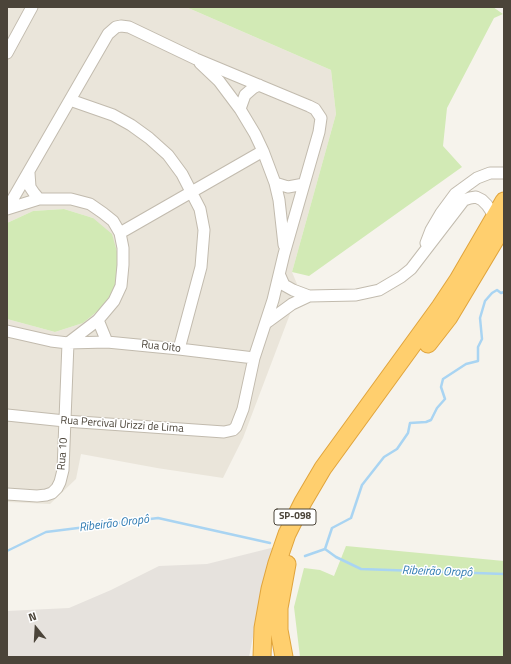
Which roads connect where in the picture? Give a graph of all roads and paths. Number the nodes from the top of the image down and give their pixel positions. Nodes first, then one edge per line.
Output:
1 (32, 7) edge
2 (7, 53) edge
3 (196, 59) junction
4 (259, 85) junction
5 (70, 100) junction
6 (240, 109) junction
7 (263, 152) junction
8 (29, 172) junction
9 (504, 174) edge
10 (275, 183) junction
11 (304, 184) junction
12 (191, 191) junction
13 (39, 199) junction
14 (504, 201) edge
15 (7, 209) edge
16 (500, 221) edge
17 (120, 233) junction
18 (284, 254) junction
19 (422, 255) junction
20 (280, 276) junction
21 (309, 296) junction
22 (98, 320) junction
23 (265, 324) junction
24 (7, 331) edge
25 (106, 342) junction
26 (68, 343) junction
27 (179, 348) junction
28 (254, 358) junction
29 (7, 415) edge
30 (65, 421) junction
31 (7, 494) edge
32 (262, 657) edge
33 (284, 657) edge

1 - 2 street
3 - 4 street
3 - 5 street
3 - 6 street
4 - 6 street
4 - 11 street
5 - 8 street
5 - 12 street
6 - 7 street
7 - 10 street
7 - 12 street
8 - 13 street
8 - 15 street
9 - 19 street
10 - 11 street
10 - 18 street
11 - 18 street
12 - 17 street
12 - 27 street
13 - 15 street
13 - 17 street
14 - 16 highway, SP-098
16 - 19 street
16 - 32 highway, SP-098
16 - 33 highway, SP-098
17 - 22 street
18 - 20 street
19 - 21 street
20 - 21 street
20 - 23 street
21 - 23 street
22 - 25 street
22 - 26 street
23 - 28 street
24 - 26 street, Rua Oito
25 - 26 street, Rua Oito
25 - 27 street, Rua Oito
26 - 30 street, Rua 10
27 - 28 street, Rua Oito
28 - 30 street, Rua Percival Urizzi de Lima
29 - 30 street, Rua Percival Urizzi de Lima
30 - 31 street, Rua 10

